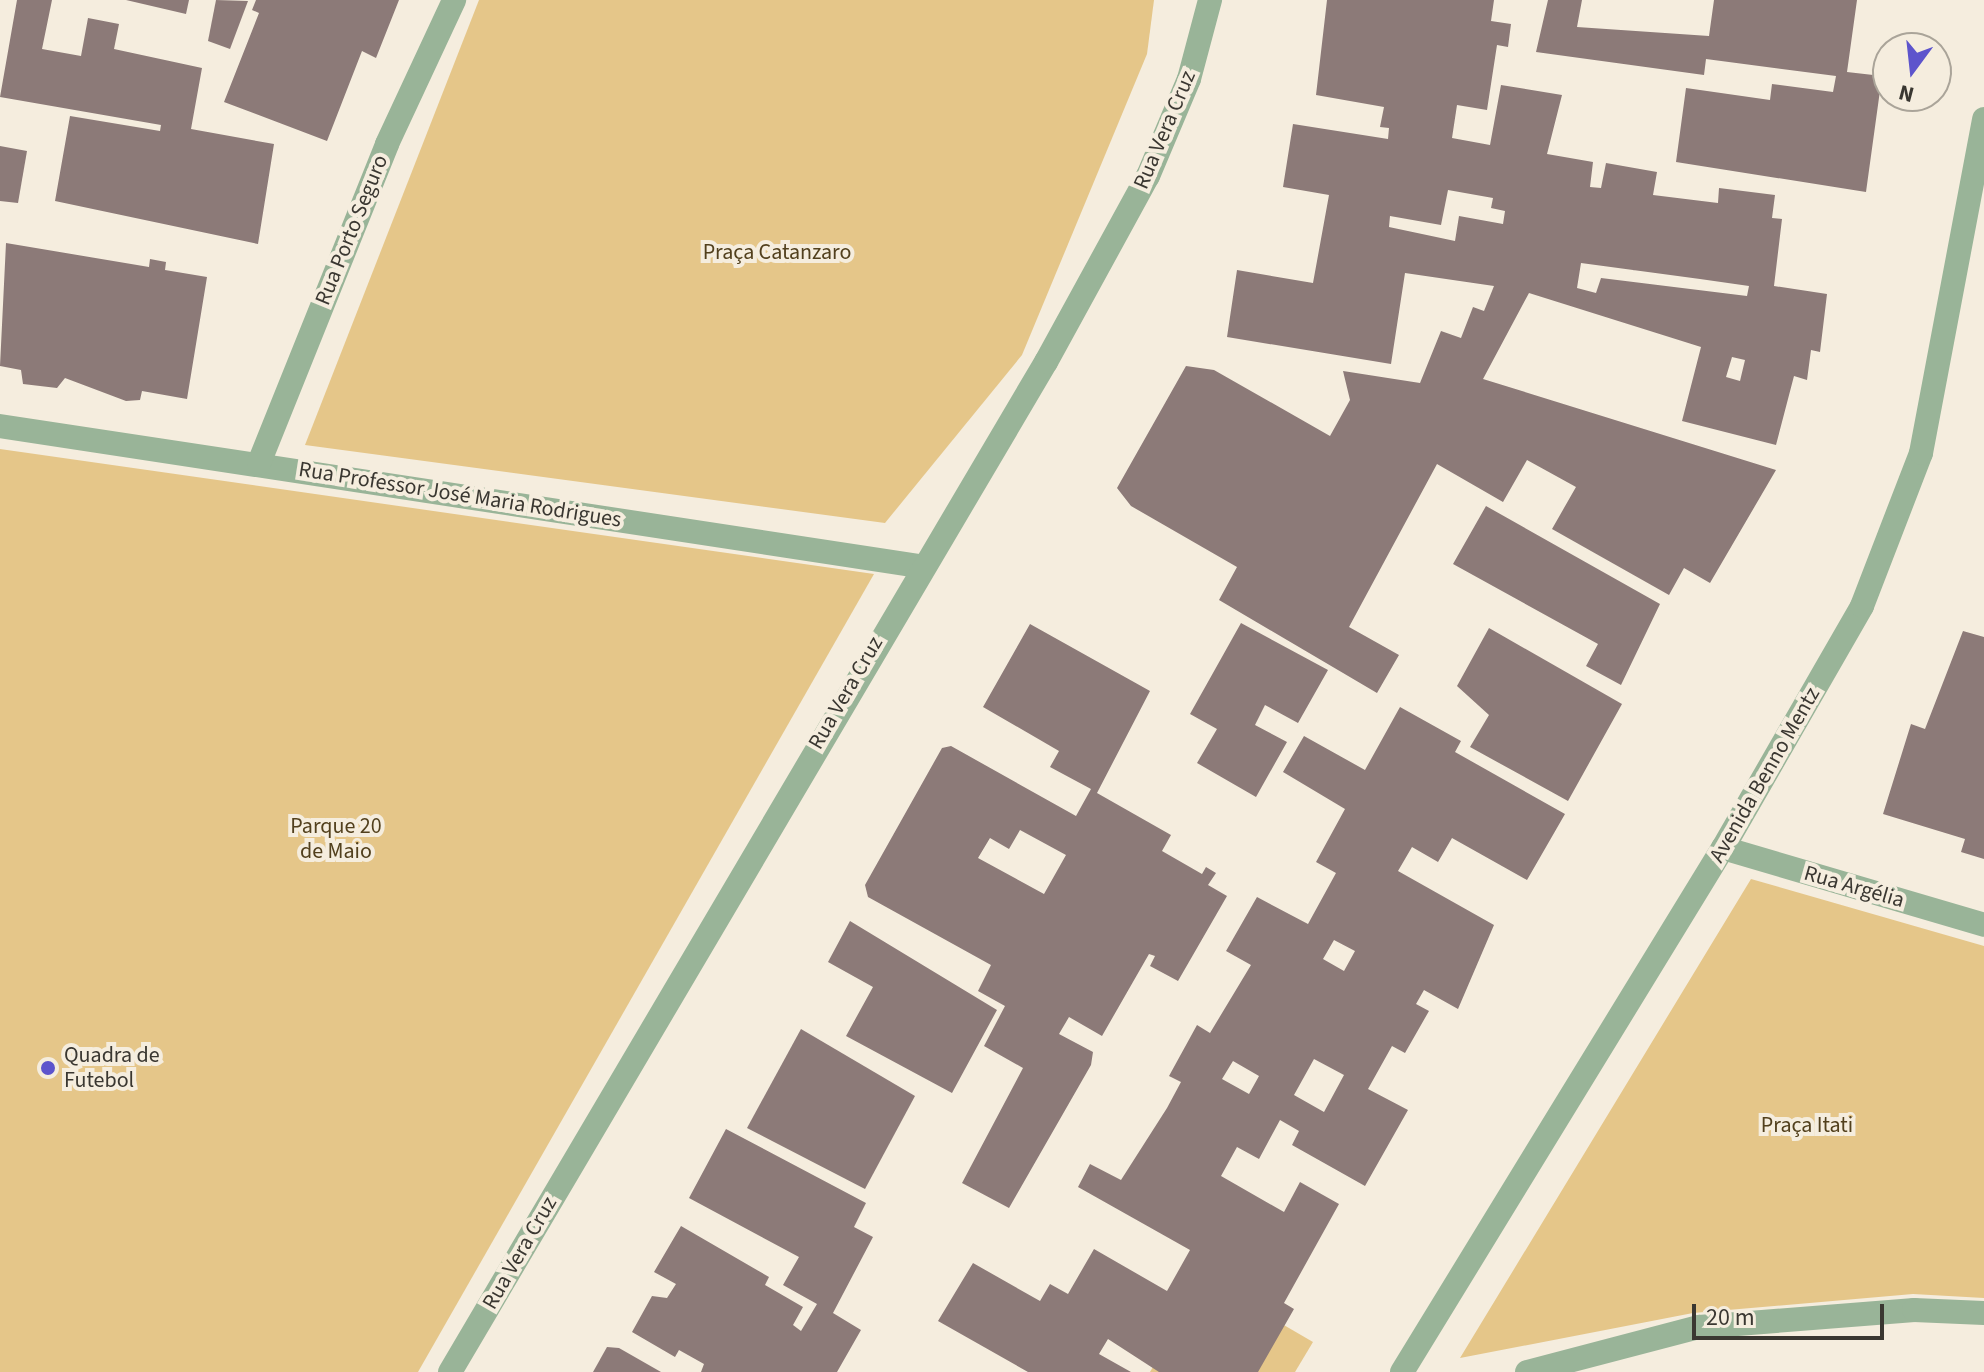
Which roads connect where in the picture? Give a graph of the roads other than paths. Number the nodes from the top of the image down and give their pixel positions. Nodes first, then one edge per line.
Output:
1 (454, 0) edge
2 (1210, 0) edge
3 (1984, 119) edge
4 (1980, 194) edge
5 (0, 426) edge
6 (259, 463) junction
7 (919, 566) junction
8 (1723, 848) junction
9 (1984, 925) edge
10 (1984, 1313) edge
11 (450, 1372) edge
12 (1402, 1372) edge
13 (1527, 1372) edge

1 - 6 street, Rua Porto Seguro
2 - 7 street, Rua Vera Cruz
3 - 4 street, Avenida Benno Mentz
4 - 8 street, Avenida Benno Mentz
5 - 6 street, Rua Professor José Maria Rodrigues
6 - 7 street, Rua Professor José Maria Rodrigues
7 - 11 street, Rua Vera Cruz
8 - 9 street, Rua Argélia
8 - 12 street, Avenida Benno Mentz
10 - 13 street

